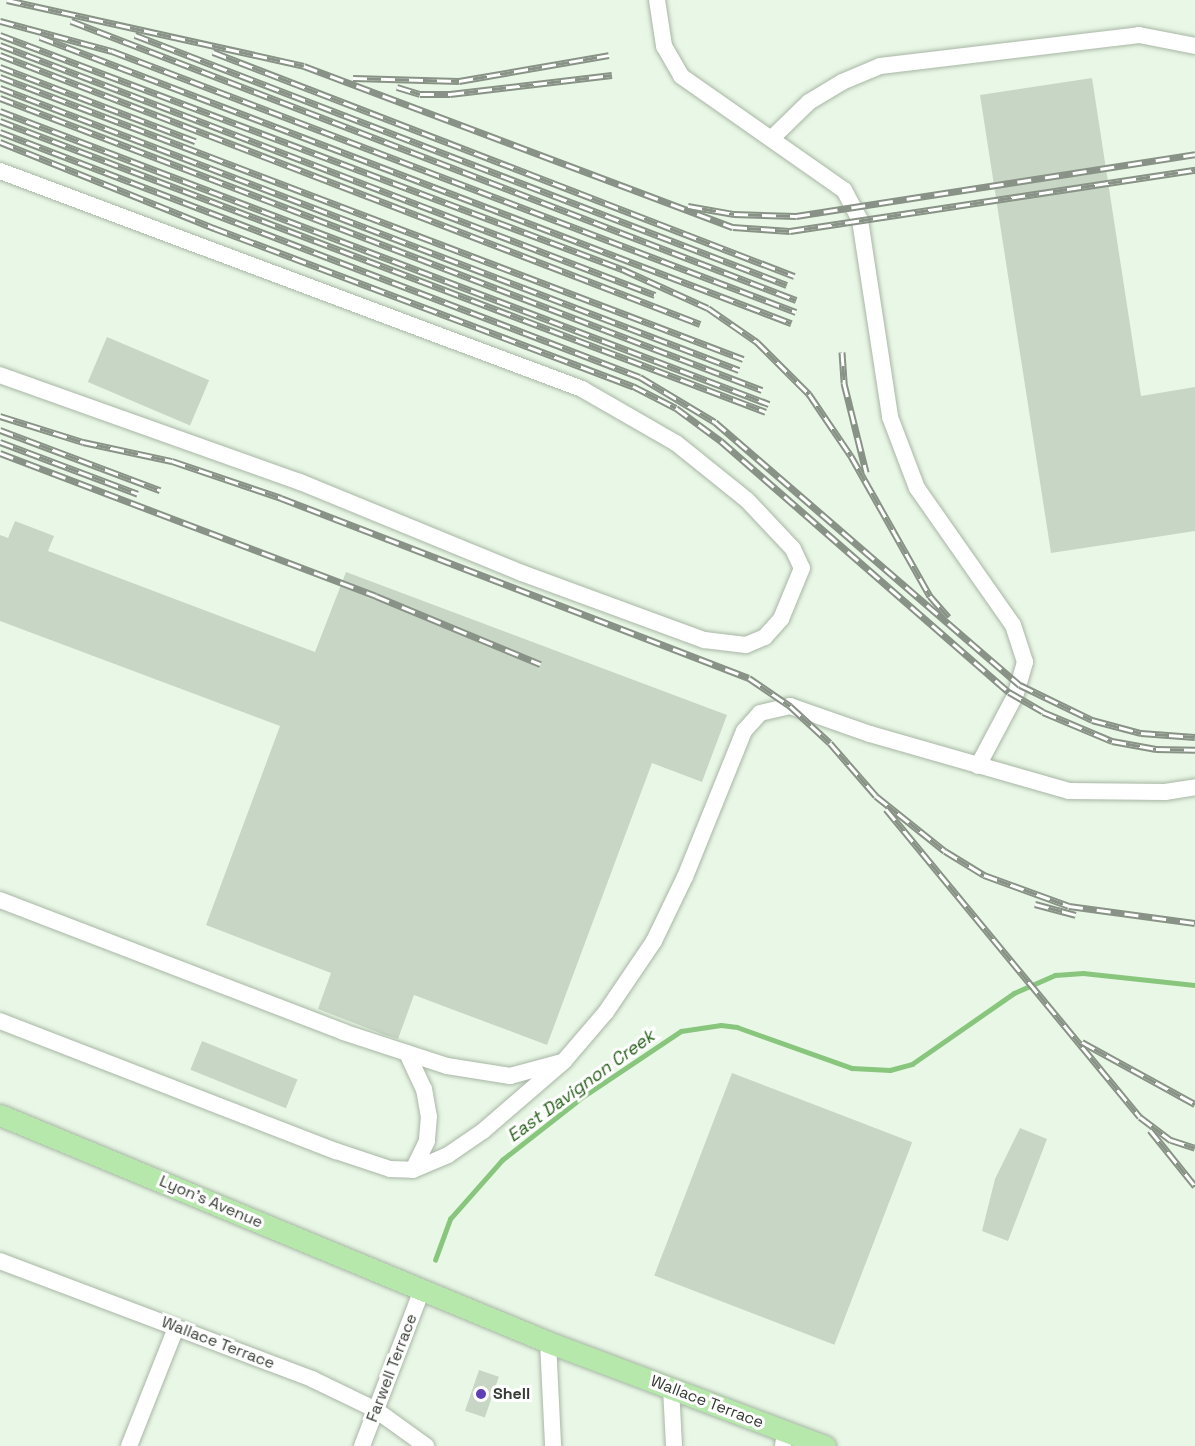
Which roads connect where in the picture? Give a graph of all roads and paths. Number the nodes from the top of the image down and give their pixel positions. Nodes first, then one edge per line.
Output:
1 (657, 0) edge
2 (1195, 46) edge
3 (771, 139) junction
4 (0, 171) edge
5 (0, 375) edge
6 (978, 766) junction
7 (1195, 787) edge
8 (0, 900) edge
9 (0, 1021) edge
10 (407, 1053) junction
11 (564, 1061) junction
12 (0, 1115) edge
13 (413, 1170) junction
14 (0, 1261) edge
15 (422, 1290) junction
16 (176, 1328) junction
17 (548, 1342) junction
18 (671, 1388) junction
19 (376, 1410) junction
20 (784, 1438) edge
21 (129, 1446) edge
22 (362, 1446) edge
23 (426, 1446) edge
24 (553, 1446) edge
25 (674, 1446) edge
26 (825, 1446) edge

1 - 3 street
2 - 3 street
3 - 6 street
4 - 5 street
6 - 7 street
6 - 11 street
8 - 10 street
9 - 13 street
10 - 11 street
10 - 13 street
11 - 13 street
12 - 15 main road, Lyon's Avenue
14 - 16 street, Wallace Terrace
15 - 17 main road, Wallace Terrace
15 - 19 street, Farwell Terrace
16 - 19 street, Wallace Terrace
16 - 21 street
17 - 18 main road, Wallace Terrace
17 - 24 street
18 - 20 main road, Wallace Terrace
18 - 25 street
19 - 22 street, Farwell Terrace
19 - 23 street, Wallace Terrace
20 - 26 main road, Wallace Terrace

